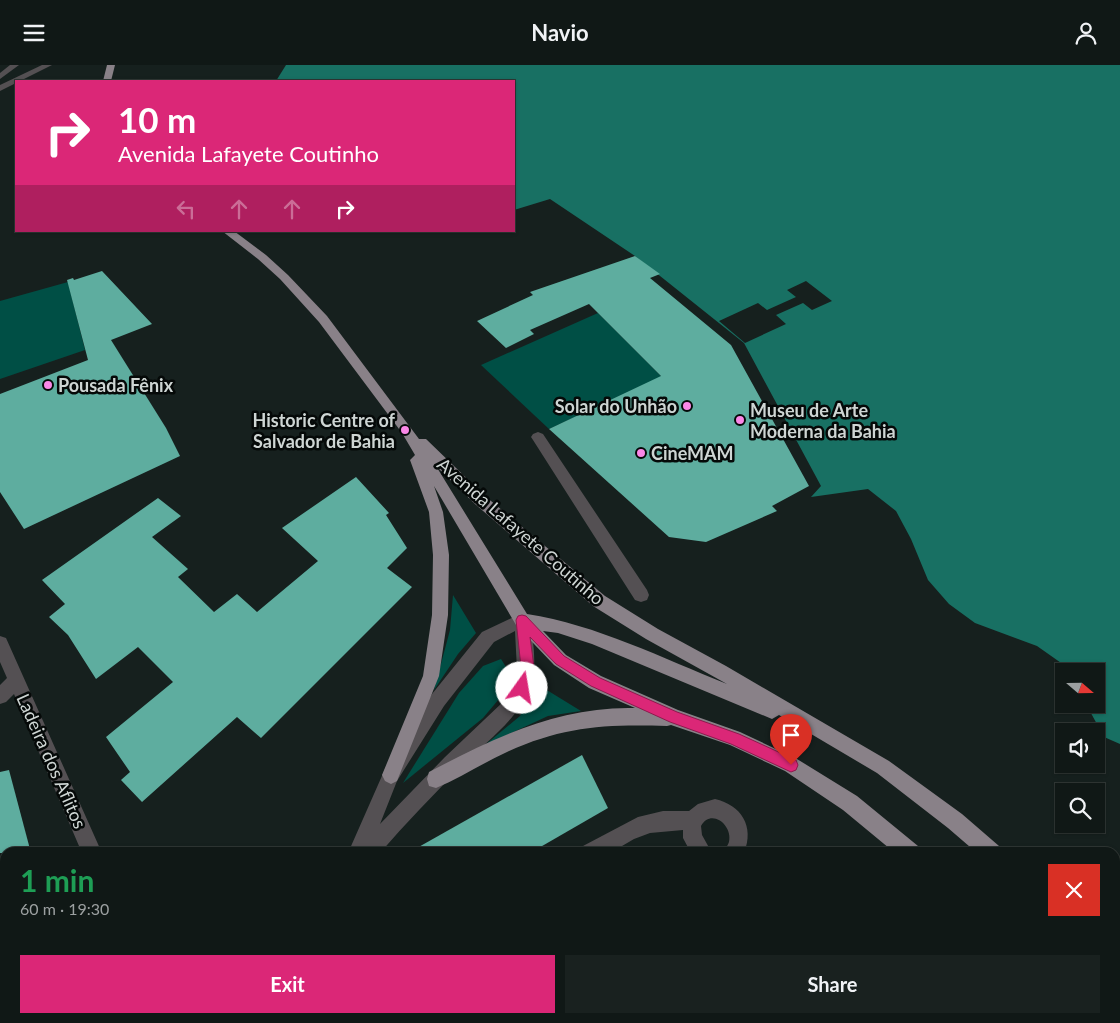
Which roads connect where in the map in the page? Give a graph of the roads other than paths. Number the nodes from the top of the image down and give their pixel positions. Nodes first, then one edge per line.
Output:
1 (15, 65) edge
2 (48, 65) edge
3 (111, 65) edge
4 (0, 77) edge
5 (17, 80) edge
6 (107, 80) edge
7 (15, 81) edge
8 (0, 88) edge
9 (228, 232) edge
10 (407, 430) junction
11 (538, 437) dead end
12 (642, 595) dead end
13 (522, 620) junction
14 (0, 643) edge
15 (17, 680) junction
16 (0, 696) edge
17 (675, 718) junction
18 (810, 725) junction
19 (391, 775) junction
20 (436, 779) junction
21 (693, 821) junction
22 (89, 847) edge
23 (361, 847) edge
24 (372, 847) edge
25 (601, 847) edge
26 (697, 847) edge
27 (736, 847) edge
28 (904, 847) edge
29 (985, 847) edge

1 - 4 street
2 - 5 street
3 - 6 main road
7 - 8 street
9 - 10 main road, Avenida Lafayete Coutinho
10 - 13 main road, Avenida Lafayete Coutinho
10 - 18 main road, Avenida Lafayete Coutinho
10 - 19 main road
11 - 12 street
13 - 17 main road, Avenida Lafayete Coutinho
13 - 18 main road
13 - 19 street
13 - 20 street
14 - 15 street, Ladeira dos Aflitos
15 - 16 street
15 - 22 street, Ladeira dos Aflitos
17 - 20 main road
17 - 28 main road, Avenida Lafayete Coutinho
18 - 29 main road, Avenida Lafayete Coutinho
19 - 23 street
20 - 24 street
21 - 25 street
21 - 26 street
21 - 27 street

